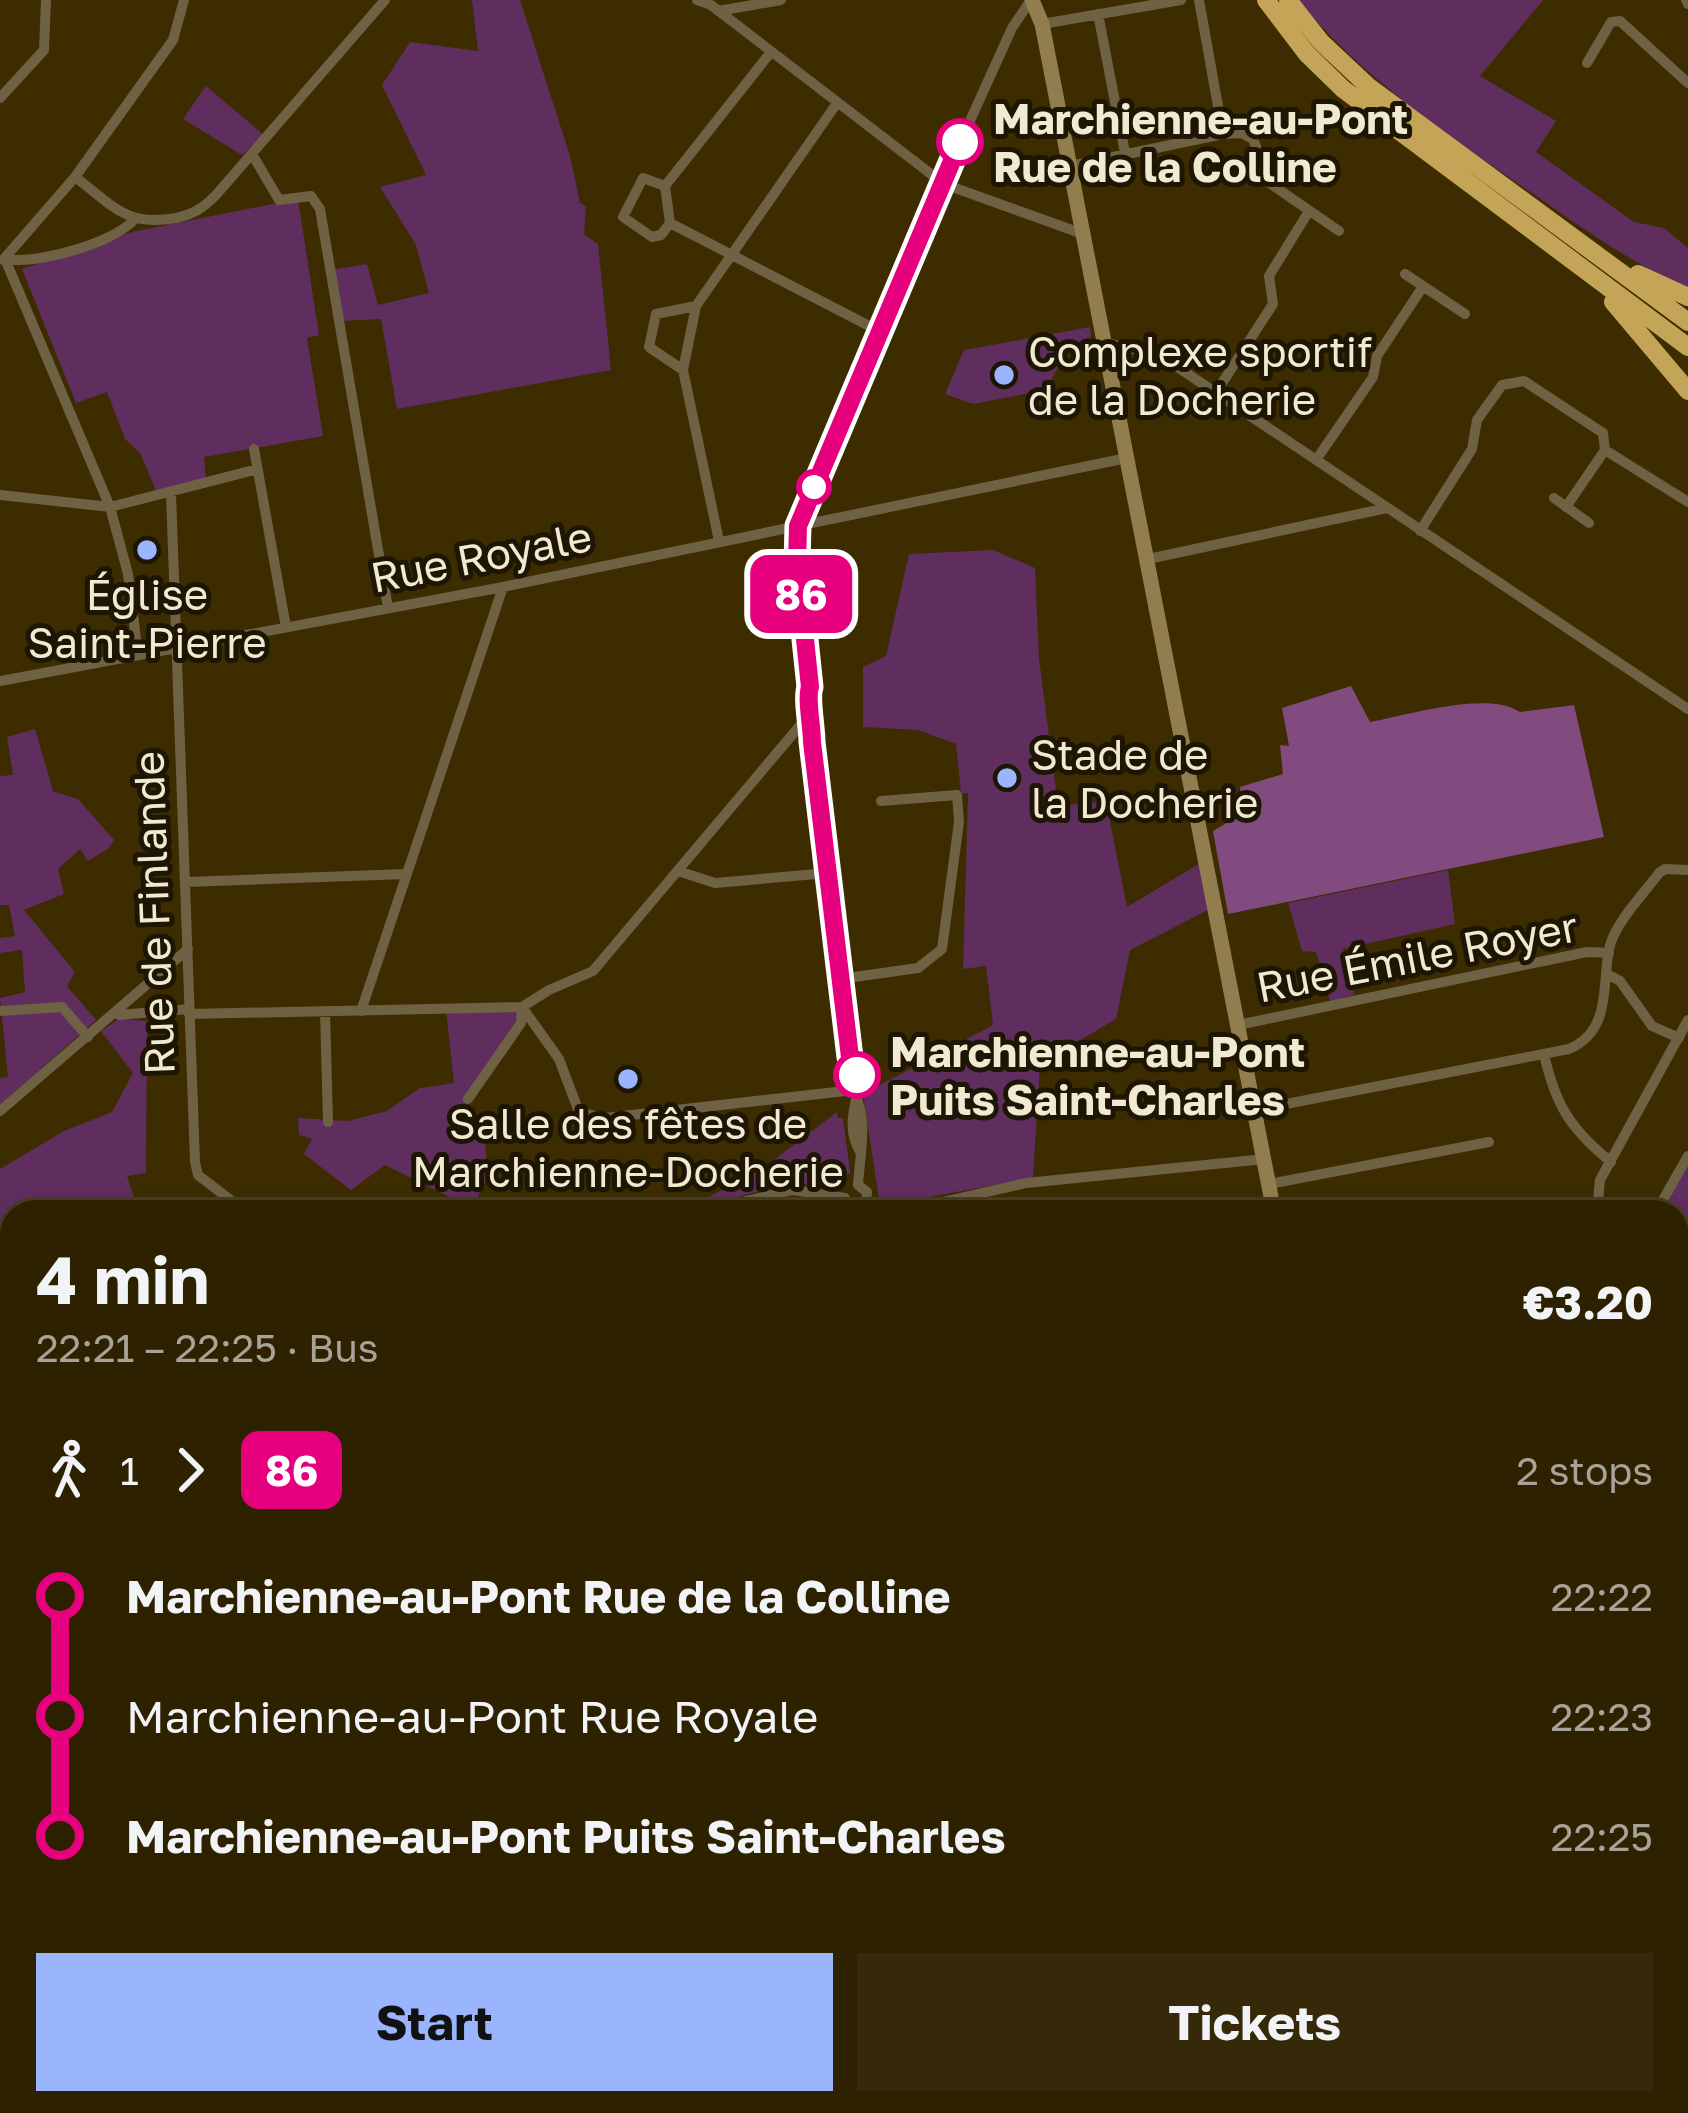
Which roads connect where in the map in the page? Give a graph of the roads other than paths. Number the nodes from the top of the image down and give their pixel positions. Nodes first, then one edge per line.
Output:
1 (46, 0) edge
2 (184, 0) edge
3 (385, 0) edge
4 (697, 0) edge
5 (781, 0) edge
6 (1032, 0) edge
7 (1180, 0) edge
8 (1199, 0) edge
9 (1266, 0) edge
10 (1288, 0) edge
11 (718, 11) junction
12 (1098, 14) junction
13 (1042, 24) junction
14 (770, 52) junction
15 (1587, 63) dead end
16 (1688, 83) edge
17 (0, 98) edge
18 (837, 103) junction
19 (1223, 134) junction
20 (1125, 153) junction
21 (252, 154) junction
22 (1070, 166) junction
23 (75, 177) junction
24 (944, 184) junction
25 (665, 186) junction
26 (1309, 211) junction
27 (134, 220) junction
28 (670, 223) junction
29 (1340, 231) dead end
30 (1083, 234) junction
31 (1580, 244) junction
32 (731, 255) junction
33 (3, 260) edge
34 (1586, 272) junction
35 (1405, 274) dead end
36 (1422, 288) junction
37 (1688, 297) edge
38 (696, 306) junction
39 (1465, 314) dead end
40 (1688, 322) edge
41 (880, 332) junction
42 (1106, 343) junction
43 (1688, 347) edge
44 (683, 370) junction
45 (1217, 391) junction
46 (1688, 391) edge
47 (254, 449) dead end
48 (1605, 450) junction
49 (1127, 458) junction
50 (1316, 460) junction
51 (258, 469) junction
52 (171, 494) junction
53 (0, 495) edge
54 (1554, 498) dead end
55 (1688, 502) edge
56 (110, 507) junction
57 (1566, 507) junction
58 (1387, 508) junction
59 (1589, 523) dead end
60 (798, 526) junction
61 (1420, 531) junction
62 (719, 541) junction
63 (1148, 559) junction
64 (503, 587) junction
65 (174, 590) junction
66 (131, 594) junction
67 (388, 608) junction
68 (286, 627) junction
69 (176, 648) junction
70 (138, 655) junction
71 (0, 681) edge
72 (1688, 710) edge
73 (813, 718) junction
74 (881, 801) dead end
75 (1688, 870) edge
76 (678, 871) junction
77 (828, 873) junction
78 (406, 874) junction
79 (187, 882) junction
80 (188, 949) junction
81 (1609, 953) junction
82 (1609, 975) junction
83 (841, 979) junction
84 (522, 1007) junction
85 (0, 1011) edge
86 (325, 1011) junction
87 (362, 1011) junction
88 (189, 1012) junction
89 (116, 1015) junction
90 (1688, 1020) edge
91 (1238, 1025) junction
92 (88, 1037) junction
93 (1679, 1038) junction
94 (1544, 1054) junction
95 (854, 1090) junction
96 (468, 1099) dead end
97 (1255, 1110) junction
98 (0, 1111) edge
99 (328, 1123) dead end
100 (1489, 1142) dead end
101 (1688, 1156) edge
102 (1264, 1159) junction
103 (1611, 1162) junction
104 (1268, 1184) junction
105 (858, 1185) junction
106 (845, 1198) joint
107 (230, 1200) edge
108 (750, 1200) edge
109 (866, 1200) edge
110 (951, 1200) edge
111 (1271, 1200) edge
112 (1598, 1200) edge
113 (1663, 1200) edge

1 - 17 street
2 - 23 street
3 - 21 street
4 - 11 street
5 - 11 street
6 - 13 street
6 - 24 street
7 - 12 street
8 - 19 street
9 - 34 highway
10 - 31 highway
11 - 14 street
12 - 13 street
12 - 20 street
13 - 22 street
14 - 18 street
14 - 25 street
15 - 16 street
18 - 24 street
18 - 32 street
19 - 20 street
19 - 26 street
20 - 22 street
21 - 27 street
21 - 67 street
22 - 30 street
23 - 27 street
23 - 33 street
24 - 30 street
24 - 41 street
25 - 28 street
25 - 28 street
26 - 29 street
26 - 45 street
27 - 33 street
28 - 32 street
30 - 42 street
31 - 37 highway
31 - 40 highway
32 - 38 street
32 - 41 street
33 - 56 street
34 - 43 highway
34 - 46 highway
35 - 36 street
36 - 39 street
36 - 50 street
38 - 44 street
38 - 44 street
41 - 60 street
42 - 45 street
42 - 49 street
44 - 62 street
45 - 50 street
47 - 51 street
48 - 55 street
48 - 57 street
48 - 61 street
49 - 60 street, Rue Royale
49 - 63 street
50 - 58 street
51 - 52 street
51 - 68 street
52 - 56 street
52 - 65 street, Rue de Finlande
53 - 56 street
54 - 57 street
56 - 66 street
57 - 59 street
58 - 61 street
58 - 63 street
60 - 62 street, Rue Royale
60 - 73 street
61 - 72 street
62 - 64 street, Rue Royale
63 - 91 street
64 - 67 street, Rue Royale
64 - 78 street
65 - 66 street
65 - 69 street, Rue de Finlande
66 - 70 street
67 - 68 street, Rue Royale
68 - 69 street, Rue Royale
69 - 70 street, Rue Royale
69 - 79 street, Rue de Finlande
70 - 71 street, Rue Royale
73 - 76 street
73 - 77 street
74 - 83 street
75 - 81 street
76 - 77 street
76 - 84 street
77 - 83 street
78 - 79 street
78 - 87 street
79 - 80 street, Rue de Finlande
80 - 88 street, Rue de Finlande
80 - 89 street
81 - 82 street
81 - 91 street, Rue Émile Royer
82 - 93 street
82 - 94 street
83 - 95 street
84 - 87 street
84 - 95 street
84 - 96 street
85 - 92 street
86 - 87 street
86 - 88 street
86 - 99 street
88 - 89 street
88 - 107 street, Rue de Finlande
89 - 92 street
90 - 93 street
91 - 97 street
92 - 98 street
93 - 103 street
94 - 97 street
94 - 103 street
95 - 105 street
97 - 102 street
100 - 104 street
101 - 113 street
102 - 104 street
102 - 110 street
103 - 112 street
104 - 111 street
105 - 106 street
105 - 109 street
106 - 108 street

